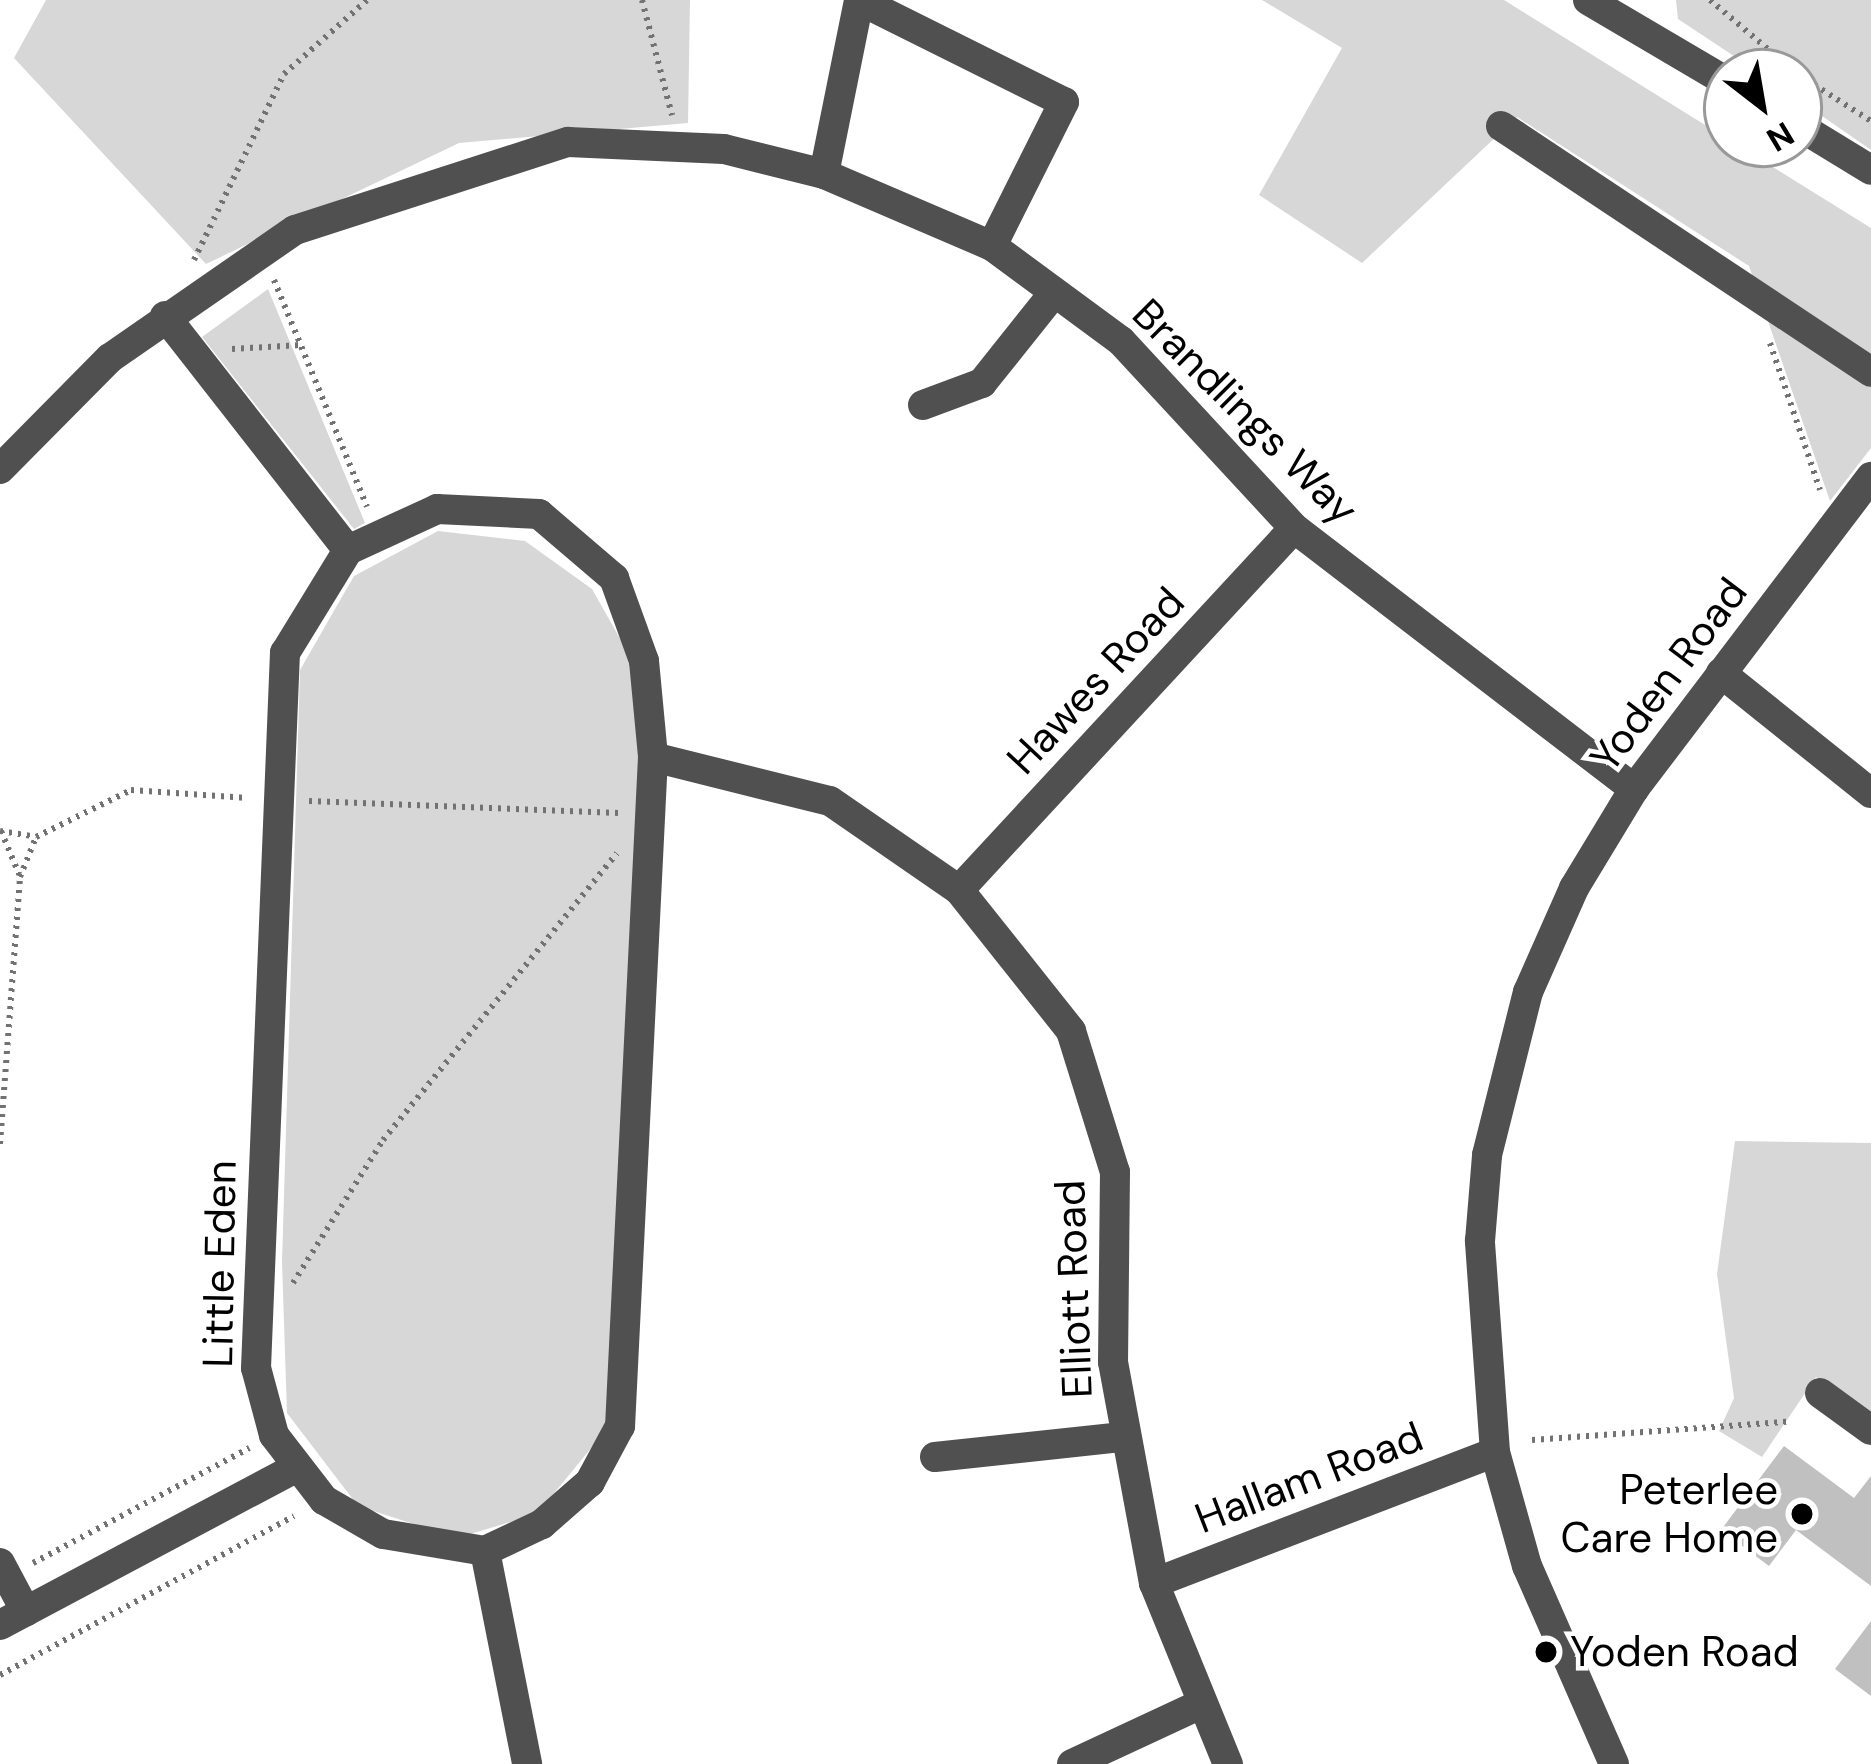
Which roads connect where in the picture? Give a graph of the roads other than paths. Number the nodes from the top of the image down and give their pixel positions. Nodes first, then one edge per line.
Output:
1 (1603, 4) edge
2 (1703, 67) edge
3 (1501, 126) dead end
4 (1823, 141) edge
5 (1871, 170) edge
6 (824, 174) junction
7 (992, 246) junction
8 (1053, 294) junction
9 (165, 316) junction
10 (1871, 372) edge
11 (923, 405) dead end
12 (0, 470) edge
13 (1871, 477) edge
14 (1294, 528) junction
15 (348, 550) junction
16 (1721, 673) junction
17 (653, 757) junction
18 (1634, 789) junction
19 (1871, 793) edge
20 (959, 890) junction
21 (1820, 1393) dead end
22 (1871, 1430) edge
23 (1123, 1437) junction
24 (1495, 1452) junction
25 (935, 1457) dead end
26 (293, 1469) junction
27 (485, 1551) junction
28 (4, 1570) edge
29 (1154, 1582) junction
30 (13, 1619) edge
31 (1201, 1704) junction
32 (527, 1764) edge
33 (1072, 1764) edge
34 (1228, 1764) edge
35 (1614, 1764) edge

1 - 2 street
3 - 10 street
4 - 5 street
6 - 7 street, Brandlings Way
6 - 7 street
6 - 9 street, Brandlings Way
7 - 8 street, Brandlings Way
8 - 11 street
8 - 14 street, Brandlings Way
9 - 12 street, Brandlings Way
9 - 15 street
13 - 16 street, Yoden Road
14 - 18 street, Brandlings Way
14 - 20 street, Hawes Road
15 - 17 street, Little Eden
15 - 26 street, Little Eden
16 - 18 street, Yoden Road
16 - 19 street
17 - 20 street, Elliott Road
17 - 27 street, Little Eden
18 - 24 street, Yoden Road
20 - 23 street, Elliott Road
21 - 22 street
23 - 25 street
23 - 29 street, Elliott Road
24 - 29 street, Hallam Road
24 - 35 street, Yoden Road
26 - 27 street, Little Eden
26 - 30 street
27 - 32 street
28 - 30 street
29 - 31 street, Elliott Road
31 - 33 street
31 - 34 street, Elliott Road

